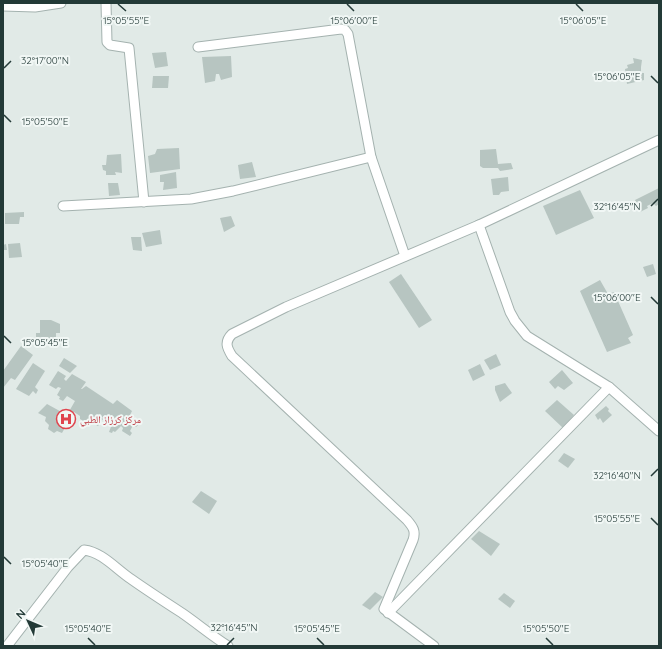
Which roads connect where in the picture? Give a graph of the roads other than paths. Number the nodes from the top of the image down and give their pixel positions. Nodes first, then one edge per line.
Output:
1 (61, 3) edge
2 (106, 3) edge
3 (3, 6) edge
4 (198, 47) dead end
5 (659, 140) edge
6 (371, 157) junction
7 (144, 202) junction
8 (63, 206) dead end
9 (479, 225) junction
10 (405, 256) junction
11 (609, 386) junction
12 (659, 431) edge
13 (388, 613) junction
14 (7, 646) edge
15 (228, 646) edge
16 (434, 646) edge

1 - 3 street
2 - 7 street
4 - 6 street
5 - 9 street
6 - 7 street
6 - 10 street
7 - 8 street
9 - 10 street
9 - 11 street
10 - 13 street
11 - 12 street
11 - 13 street
13 - 16 street
14 - 15 street

